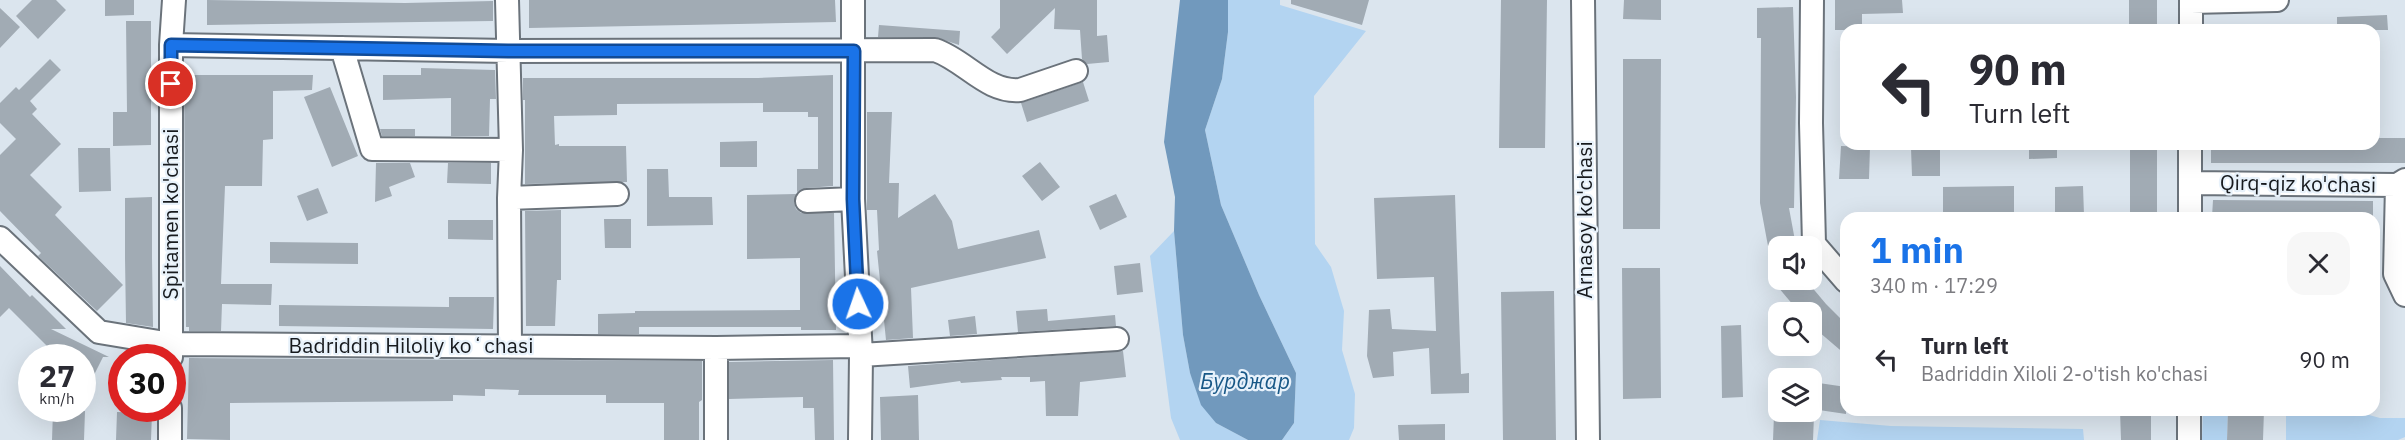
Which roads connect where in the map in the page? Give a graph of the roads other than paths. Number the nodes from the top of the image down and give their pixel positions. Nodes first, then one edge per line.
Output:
1 (174, 0) edge
2 (507, 0) edge
3 (853, 0) edge
4 (1583, 0) edge
5 (1812, 0) edge
6 (2277, 0) edge
7 (2191, 1) edge
8 (2191, 24) edge
9 (171, 45) junction
10 (342, 48) junction
11 (508, 51) junction
12 (854, 51) junction
13 (1076, 71) dead end
14 (512, 150) junction
15 (2190, 150) edge
16 (2401, 182) edge
17 (2190, 183) junction
18 (617, 194) dead end
19 (509, 198) junction
20 (853, 199) junction
21 (807, 201) dead end
22 (2190, 212) edge
23 (0, 238) edge
24 (1840, 274) edge
25 (2405, 295) edge
26 (1117, 339) dead end
27 (144, 344) edge
28 (171, 344) edge
29 (510, 346) junction
30 (716, 348) junction
31 (186, 351) edge
32 (860, 351) junction
33 (2189, 416) edge
34 (170, 422) edge
35 (170, 440) edge
36 (716, 440) edge
37 (860, 440) edge
38 (1588, 440) edge
39 (2189, 440) edge

1 - 9 street, Spitamen ko'chasi
2 - 11 street
3 - 12 street
4 - 38 street, Arnasoy ko'chasi
5 - 24 street
6 - 7 street
7 - 8 street
9 - 10 street
9 - 28 street, Spitamen ko'chasi
10 - 11 street
10 - 14 street
11 - 12 street
11 - 14 street
12 - 13 street
12 - 20 street
14 - 19 street
15 - 17 street
16 - 17 street, Qirq-qiz ko'chasi
16 - 25 street
17 - 22 street
18 - 19 street
19 - 29 street
20 - 21 street
20 - 32 street
23 - 27 street, Badriddin Hiloliy koʻchasi
26 - 32 street, Badriddin Hiloliy koʻchasi
29 - 30 street, Badriddin Hiloliy koʻchasi
29 - 31 street, Badriddin Hiloliy koʻchasi
30 - 32 street, Badriddin Hiloliy koʻchasi
30 - 36 street
32 - 37 street
33 - 39 street
34 - 35 street

